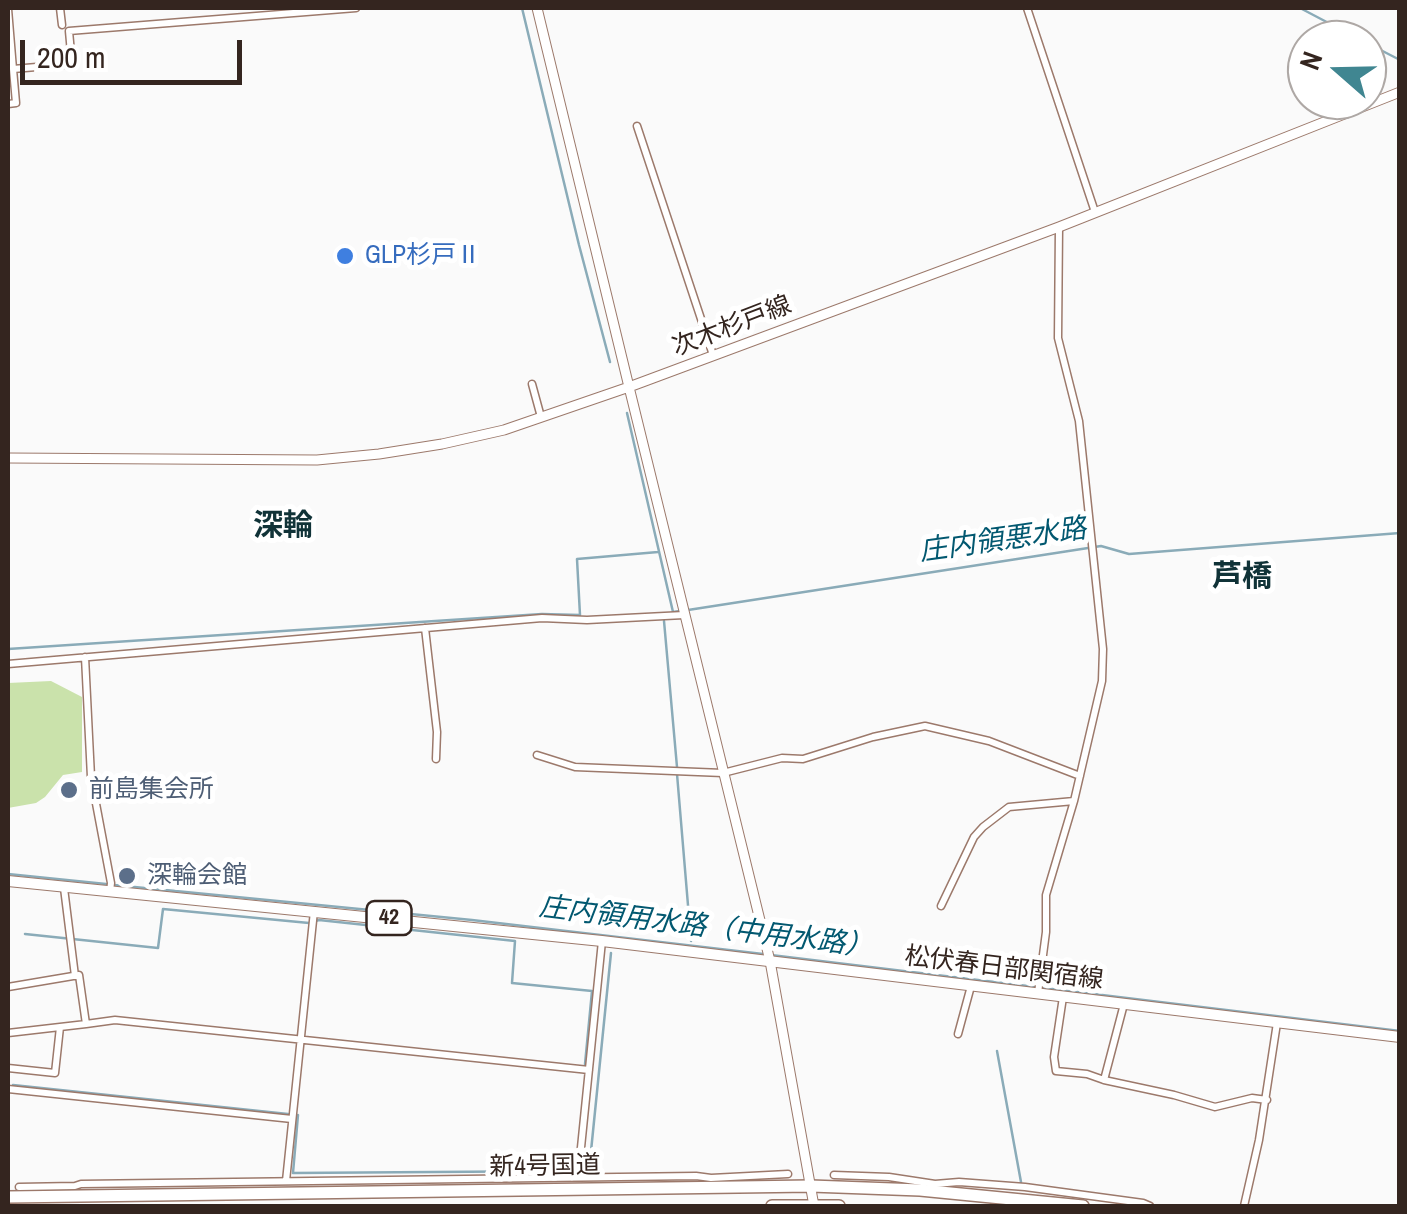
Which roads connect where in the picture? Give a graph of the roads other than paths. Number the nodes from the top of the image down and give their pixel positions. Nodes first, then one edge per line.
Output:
1 (60, 8) edge
2 (356, 8) edge
3 (537, 8) edge
4 (1027, 8) edge
5 (8, 9) edge
6 (62, 25) dead end
7 (13, 69) junction
8 (1400, 92) edge
9 (8, 104) edge
10 (637, 126) dead end
11 (1095, 212) junction
12 (1058, 227) junction
13 (713, 356) junction
14 (532, 384) dead end
15 (629, 387) junction
16 (542, 418) junction
17 (8, 458) edge
18 (684, 615) junction
19 (425, 628) junction
20 (86, 658) junction
21 (8, 664) edge
22 (537, 755) dead end
23 (436, 759) dead end
24 (723, 773) junction
25 (1080, 776) junction
26 (1074, 801) junction
27 (8, 881) edge
28 (64, 886) junction
29 (110, 891) junction
30 (941, 906) dead end
31 (314, 911) junction
32 (602, 941) junction
33 (770, 961) junction
34 (75, 976) junction
35 (970, 986) junction
36 (8, 987) edge
37 (1038, 994) junction
38 (1063, 997) junction
39 (1124, 1003) junction
40 (1278, 1023) junction
41 (86, 1024) junction
42 (60, 1026) junction
43 (8, 1034) edge
44 (958, 1034) dead end
45 (1400, 1037) edge
46 (300, 1039) junction
47 (8, 1068) edge
48 (590, 1070) junction
49 (1104, 1080) junction
50 (8, 1090) edge
51 (1266, 1100) junction
52 (292, 1119) junction
53 (788, 1174) dead end
54 (834, 1175) dead end
55 (578, 1178) junction
56 (286, 1181) junction
57 (724, 1182) junction
58 (811, 1186) junction
59 (920, 1186) junction
60 (19, 1187) dead end
61 (57, 1192) junction
62 (8, 1197) edge
63 (772, 1206) edge
64 (814, 1206) edge
65 (839, 1206) edge
66 (1083, 1206) edge
67 (1150, 1206) edge
68 (1244, 1206) edge

1 - 6 street
2 - 7 street
3 - 15 main road
4 - 11 street
5 - 7 street
7 - 9 street
8 - 11 main road, 次木杉戸線
10 - 13 street
11 - 12 main road, 次木杉戸線
12 - 13 main road, 次木杉戸線
12 - 25 street
13 - 15 main road, 次木杉戸線
14 - 16 street
15 - 16 main road, 次木杉戸線
15 - 18 main road
16 - 17 main road, 次木杉戸線
18 - 19 street
18 - 24 main road
19 - 20 street
19 - 23 street
20 - 21 street
20 - 29 street
22 - 24 street
24 - 25 street
24 - 33 main road
25 - 26 street
26 - 30 street
26 - 37 street
27 - 28 main road, 松伏春日部関宿線 / 42
28 - 29 main road, 松伏春日部関宿線 / 42
28 - 34 street
29 - 31 main road, 松伏春日部関宿線 / 42
31 - 32 main road, 松伏春日部関宿線 / 42
31 - 46 street
32 - 33 main road, 松伏春日部関宿線 / 42
32 - 48 street
33 - 35 main road, 松伏春日部関宿線 / 42
33 - 58 main road
34 - 36 street
34 - 41 street
35 - 37 main road, 松伏春日部関宿線 / 42
35 - 44 street
37 - 38 main road, 松伏春日部関宿線 / 42
38 - 39 main road, 松伏春日部関宿線 / 42
38 - 49 street
39 - 40 main road, 松伏春日部関宿線 / 42
39 - 49 street
40 - 45 main road, 松伏春日部関宿線 / 42
40 - 51 street
41 - 42 street
41 - 46 street
42 - 43 street
42 - 47 street
46 - 48 street
46 - 52 street
48 - 55 street
49 - 51 street
50 - 52 street
51 - 68 street
52 - 56 street
53 - 57 street
54 - 59 street
55 - 56 street
55 - 57 street
56 - 61 street
57 - 58 highway, 新4号国道
57 - 61 highway, 新4号国道
58 - 59 highway, 新4号国道
58 - 64 main road
59 - 66 highway, 新4号国道
59 - 67 street
60 - 61 street
61 - 62 highway, 新4号国道
63 - 64 highway
64 - 65 highway

